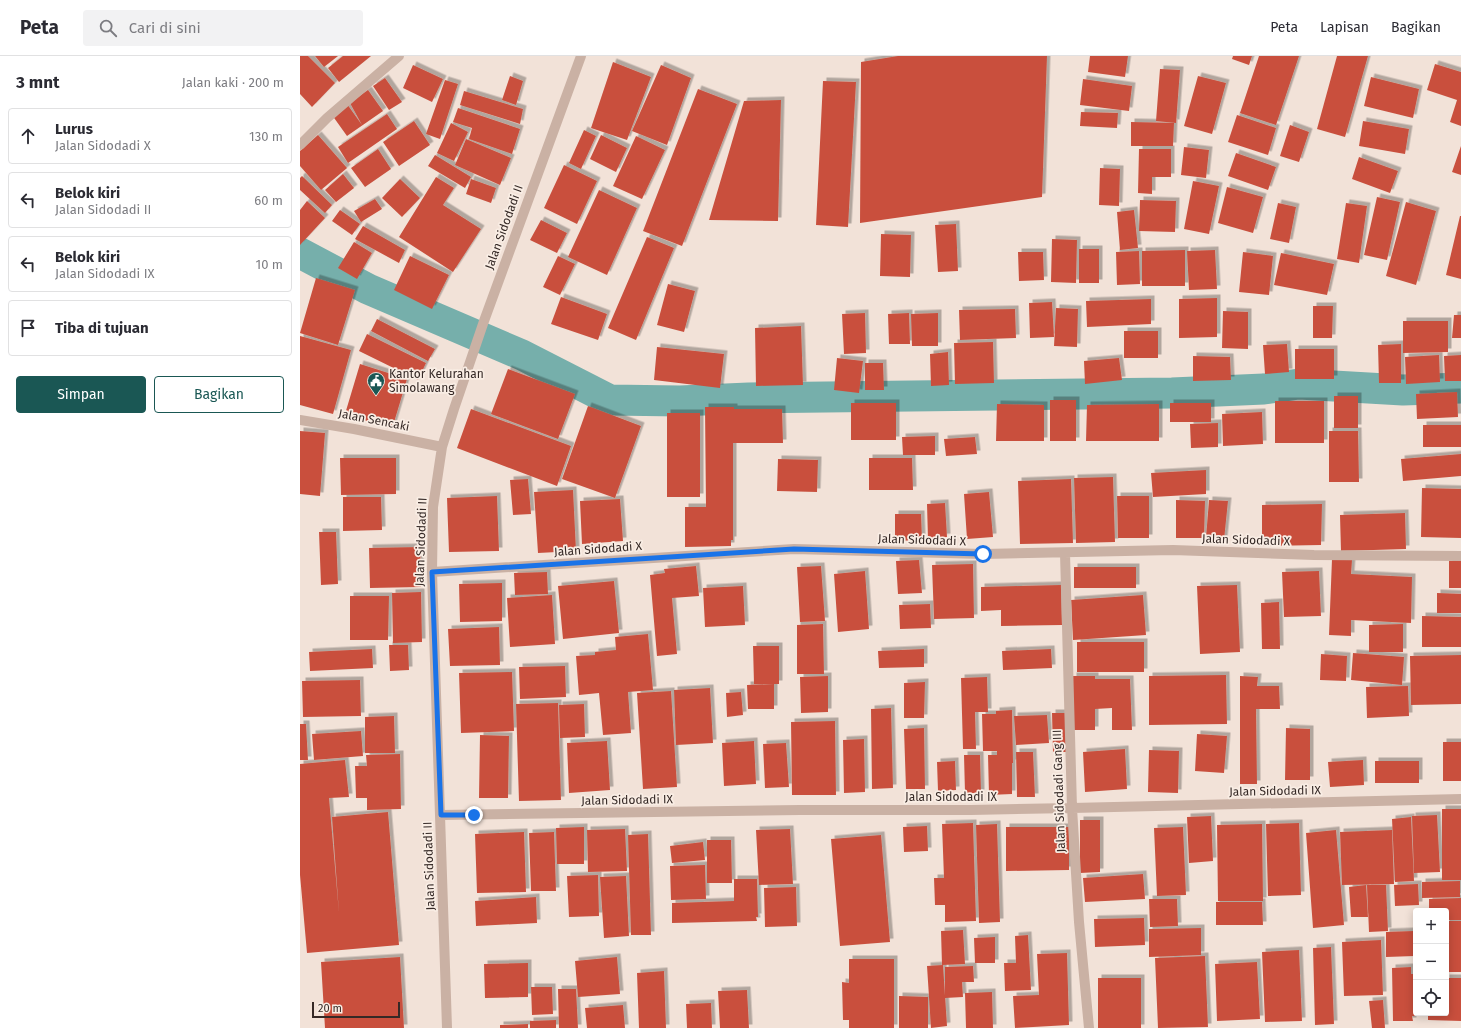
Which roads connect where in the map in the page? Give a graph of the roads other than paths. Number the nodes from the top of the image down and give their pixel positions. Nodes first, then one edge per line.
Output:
1 (399, 56) edge
2 (581, 56) edge
3 (300, 145) edge
4 (300, 420) edge
5 (442, 447) junction
6 (1064, 553) junction
7 (1461, 556) edge
8 (432, 572) junction
9 (1461, 799) edge
10 (1072, 808) junction
11 (441, 815) junction
12 (447, 1028) edge
13 (1089, 1028) edge

1 - 3 street
2 - 5 street, Jalan Sidodadi II
4 - 5 street, Jalan Sencaki
5 - 8 street, Jalan Sidodadi II
6 - 7 street, Jalan Sidodadi X
6 - 8 street, Jalan Sidodadi X
6 - 10 street, Jalan Sidodadi Gang III
8 - 11 street, Jalan Sidodadi II
9 - 10 street, Jalan Sidodadi IX
10 - 11 street, Jalan Sidodadi IX
10 - 13 street, Jalan Sidodadi Gang III
11 - 12 street, Jalan Sidodadi II

